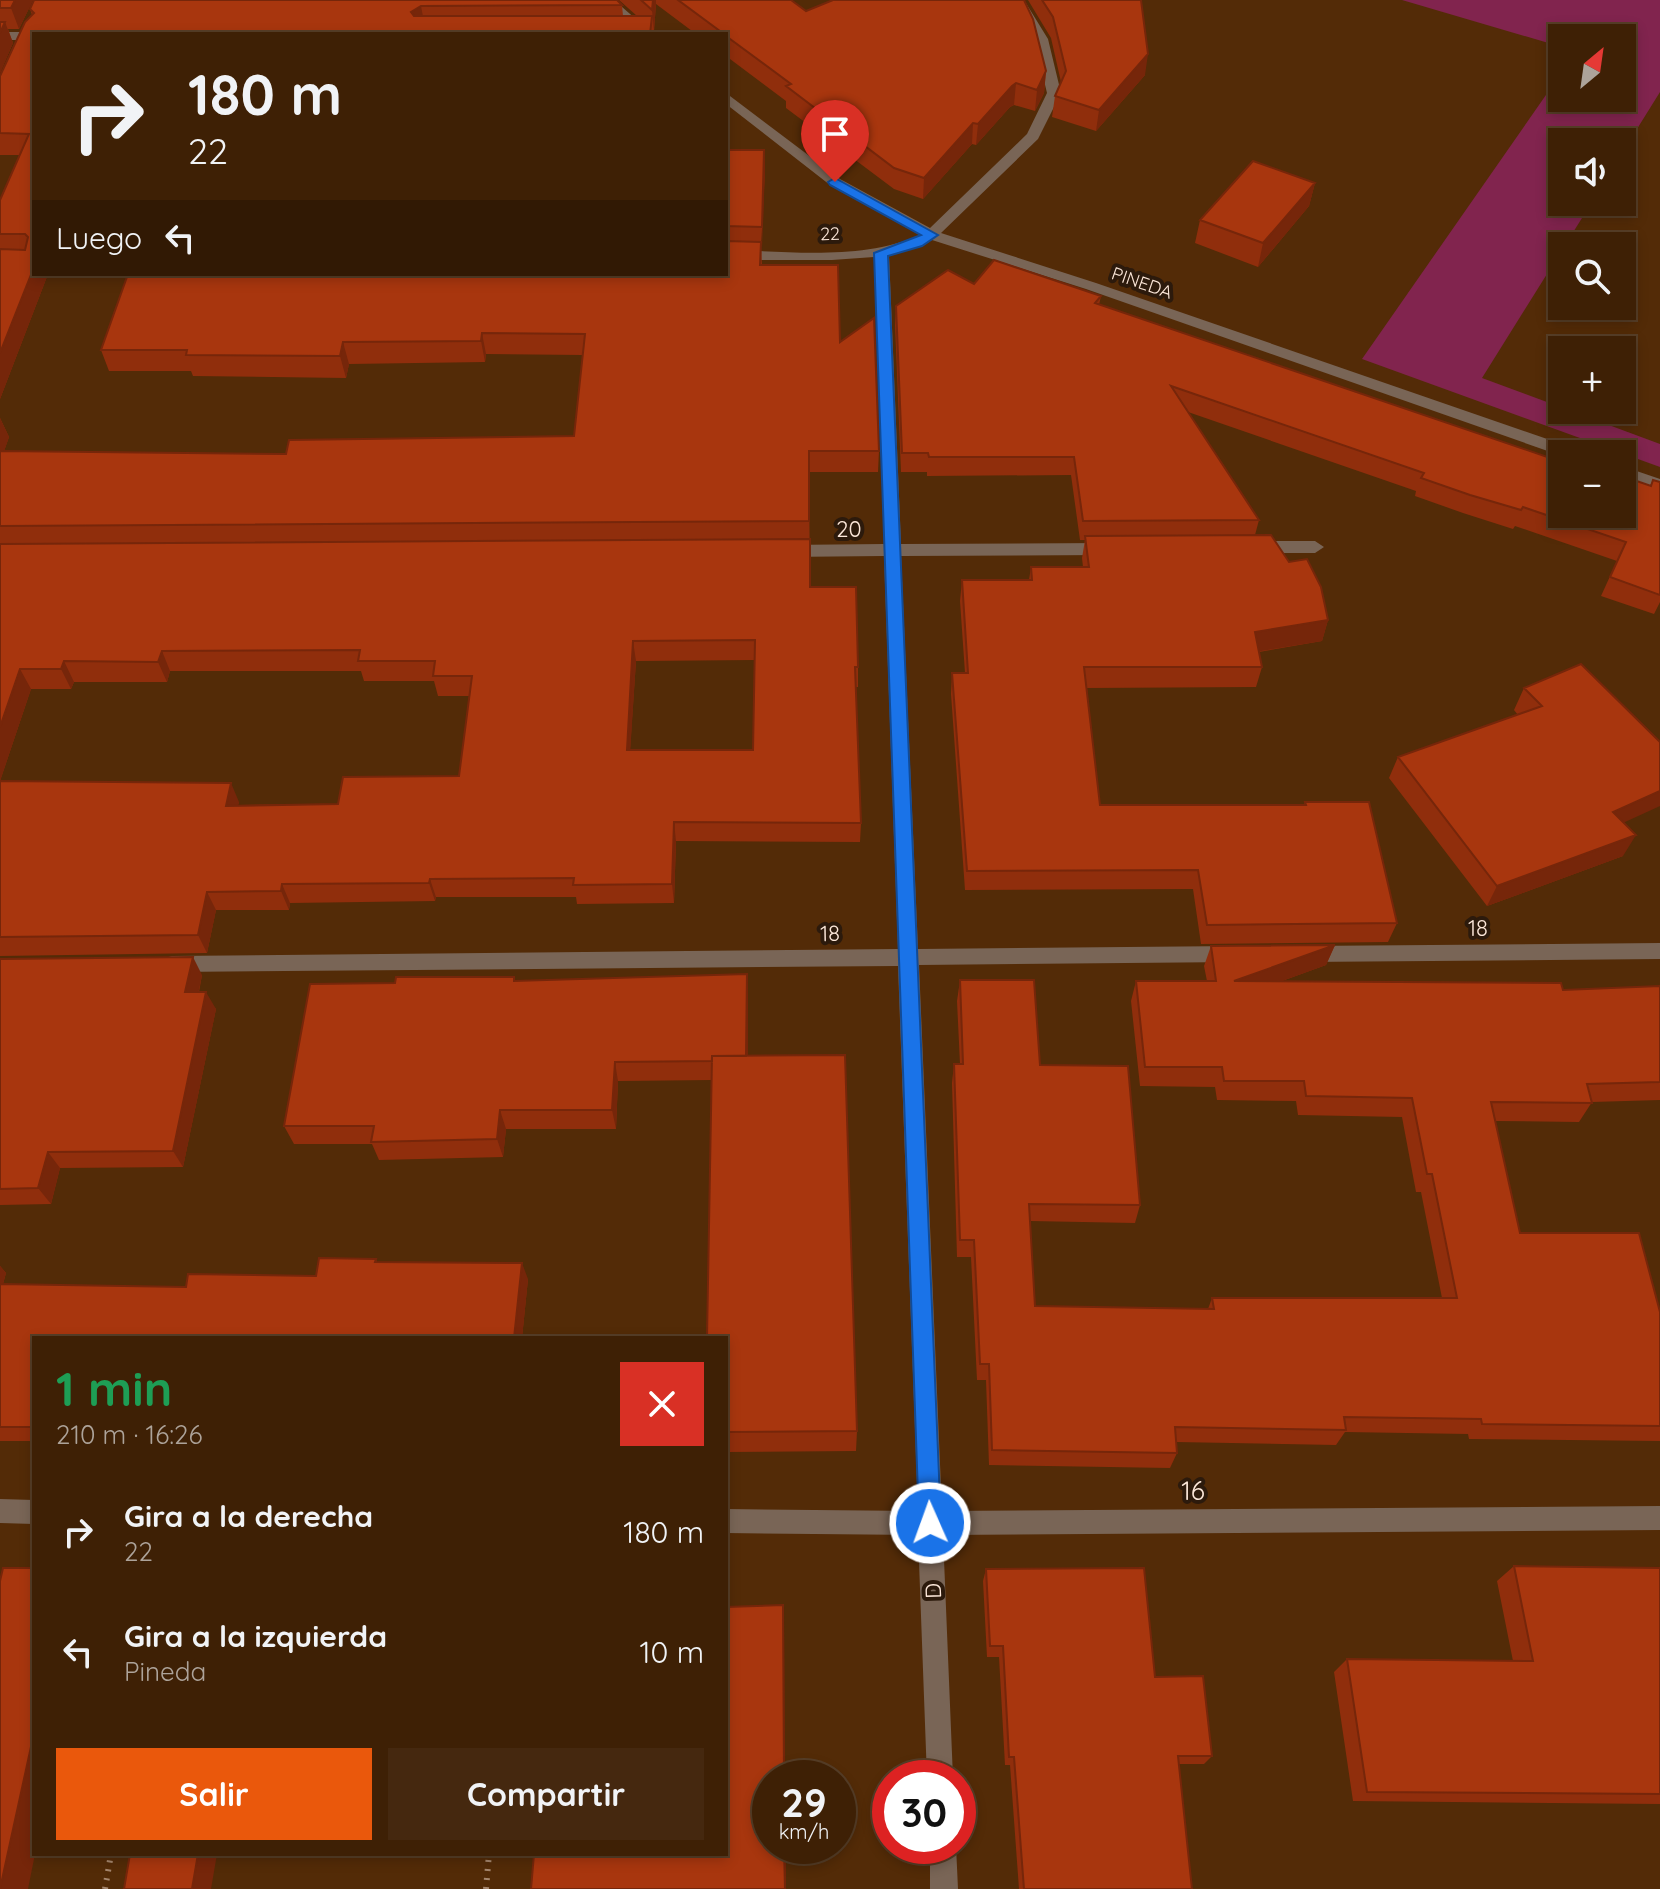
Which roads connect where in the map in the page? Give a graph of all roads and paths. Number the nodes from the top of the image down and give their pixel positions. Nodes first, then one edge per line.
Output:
1 (606, 0) edge
2 (1018, 0) edge
3 (644, 32) edge
4 (0, 36) edge
5 (28, 36) edge
6 (728, 99) edge
7 (931, 235) junction
8 (881, 253) junction
9 (728, 255) edge
10 (1548, 445) edge
11 (1636, 477) edge
12 (1660, 485) edge
13 (1315, 547) dead end
14 (1127, 548) edge
15 (1236, 548) edge
16 (893, 550) junction
17 (765, 551) edge
18 (1660, 951) edge
19 (908, 957) junction
20 (159, 964) edge
21 (0, 1511) edge
22 (32, 1512) edge
23 (1660, 1518) edge
24 (728, 1521) edge
25 (930, 1523) junction
26 (939, 1760) edge
27 (111, 1856) edge
28 (489, 1856) edge
29 (943, 1864) edge
30 (105, 1889) edge
31 (486, 1889) edge
32 (944, 1889) edge

1 - 3 street
2 - 7 street
4 - 5 street
6 - 7 street, PINEDA
7 - 8 street, 22
7 - 10 street, PINEDA
8 - 9 street, 22
8 - 16 street, D
11 - 12 street
13 - 15 street
14 - 16 street, 20
16 - 17 street, 20
16 - 19 street, D
18 - 19 street, 18
19 - 20 street, 18
19 - 25 street, D
21 - 22 street
23 - 25 street, 16
24 - 25 street, 16
25 - 26 street, D
27 - 30 path
28 - 31 path
29 - 32 street

